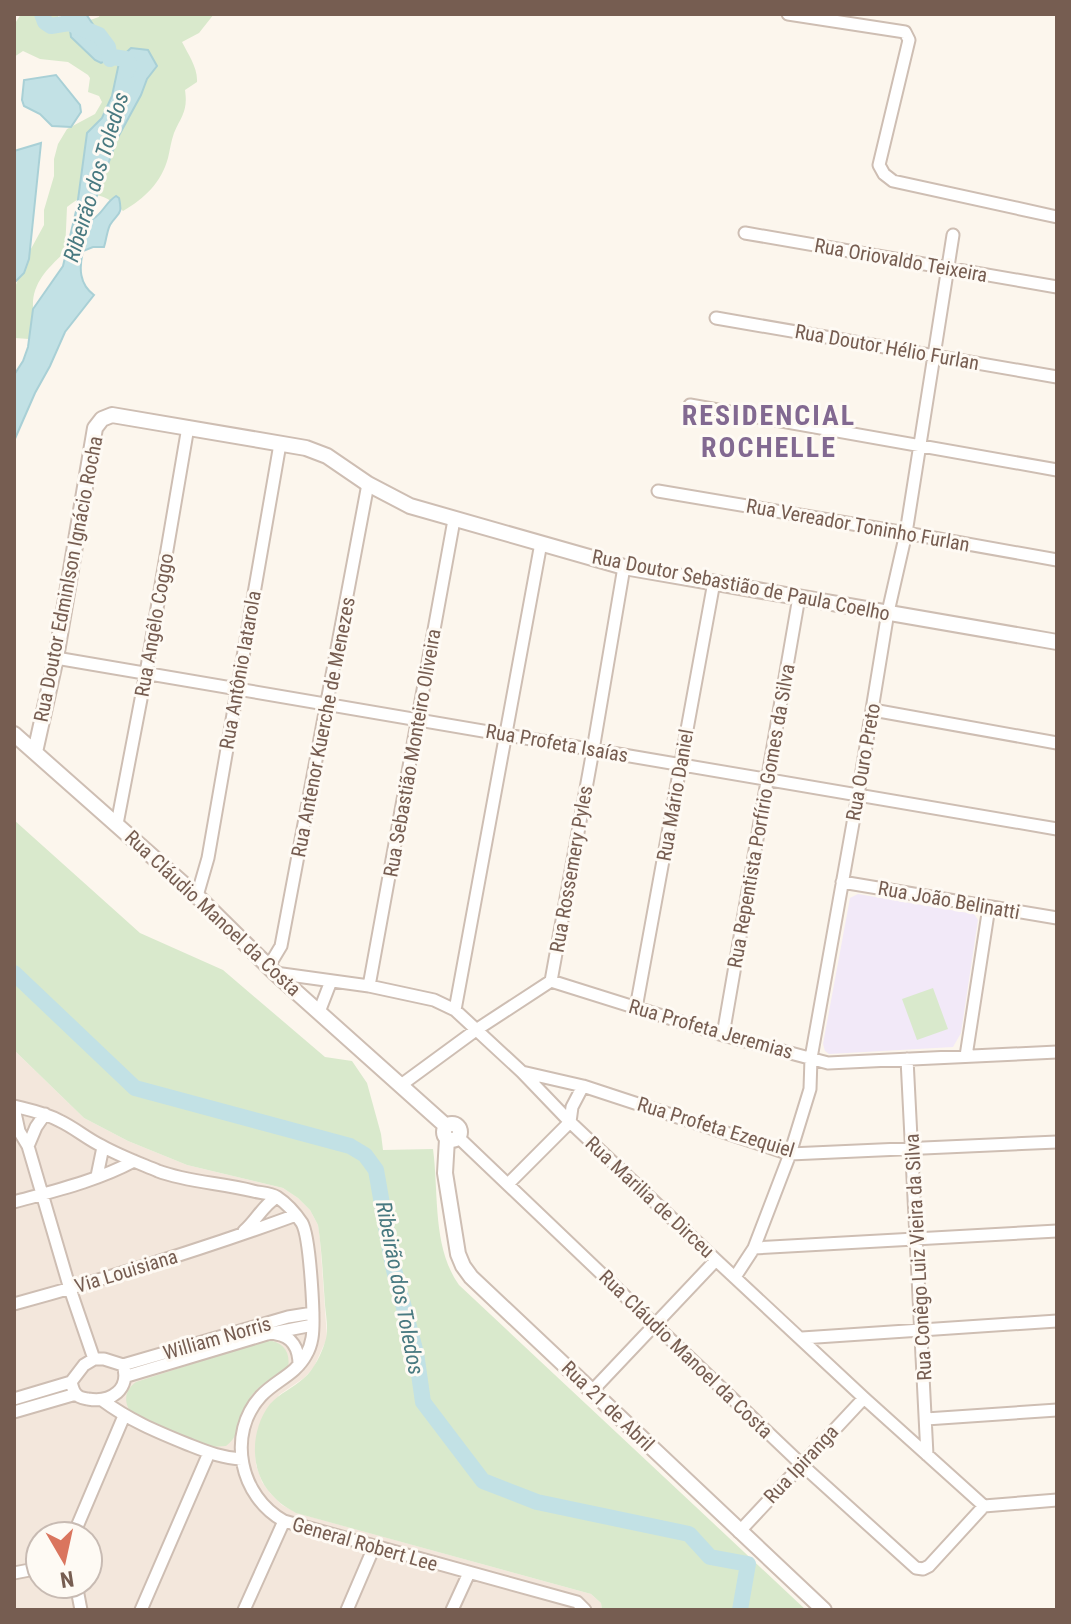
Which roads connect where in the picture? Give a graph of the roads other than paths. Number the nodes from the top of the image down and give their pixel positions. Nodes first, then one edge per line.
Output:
1 (788, 14) edge
2 (1057, 217) edge
3 (745, 233) dead end
4 (953, 235) dead end
5 (949, 268) junction
6 (1057, 287) edge
7 (716, 318) dead end
8 (934, 355) junction
9 (1057, 377) edge
10 (690, 405) dead end
11 (112, 415) joint
12 (188, 427) junction
13 (280, 444) junction
14 (918, 446) junction
15 (1057, 470) edge
16 (368, 484) junction
17 (658, 491) dead end
18 (454, 520) junction
19 (906, 533) junction
20 (541, 543) junction
21 (1057, 560) edge
22 (624, 567) junction
23 (714, 582) junction
24 (799, 597) junction
25 (888, 612) junction
26 (1057, 642) edge
27 (56, 658) junction
28 (146, 673) junction
29 (236, 688) junction
30 (328, 704) junction
31 (873, 710) junction
32 (418, 720) junction
33 (14, 734) edge
34 (505, 735) junction
35 (1057, 743) edge
36 (593, 750) junction
37 (35, 752) junction
38 (682, 765) junction
39 (768, 780) junction
40 (858, 795) junction
41 (117, 824) junction
42 (1057, 829) edge
43 (842, 882) junction
44 (197, 896) junction
45 (989, 907) junction
46 (1057, 918) edge
47 (272, 970) junction
48 (331, 981) junction
49 (551, 981) junction
50 (369, 986) junction
51 (636, 1008) junction
52 (455, 1010) junction
53 (319, 1012) junction
54 (476, 1030) junction
55 (723, 1035) junction
56 (1057, 1052) edge
57 (966, 1056) junction
58 (811, 1058) junction
59 (907, 1059) junction
60 (540, 1082) junction
61 (401, 1085) junction
62 (583, 1086) junction
63 (14, 1107) edge
64 (45, 1114) junction
65 (570, 1122) junction
66 (451, 1135) junction
67 (1057, 1142) edge
68 (28, 1146) junction
69 (103, 1147) junction
70 (913, 1149) junction
71 (790, 1154) junction
72 (134, 1161) junction
73 (97, 1176) junction
74 (508, 1184) junction
75 (42, 1194) junction
76 (277, 1197) junction
77 (14, 1202) edge
78 (296, 1215) junction
79 (1057, 1231) edge
80 (237, 1236) junction
81 (916, 1240) junction
82 (754, 1248) junction
83 (716, 1260) junction
84 (735, 1277) junction
85 (70, 1289) junction
86 (14, 1304) edge
87 (313, 1319) junction
88 (1057, 1321) edge
89 (655, 1324) junction
90 (922, 1330) junction
91 (267, 1334) junction
92 (802, 1338) junction
93 (94, 1359) junction
94 (299, 1365) junction
95 (125, 1371) junction
96 (71, 1382) junction
97 (593, 1390) junction
98 (76, 1394) junction
99 (115, 1395) junction
100 (864, 1398) junction
101 (14, 1399) edge
102 (102, 1400) junction
103 (1057, 1410) edge
104 (14, 1412) edge
105 (124, 1416) junction
106 (926, 1419) junction
107 (209, 1453) junction
108 (927, 1455) junction
109 (242, 1459) junction
110 (801, 1464) junction
111 (1057, 1500) edge
112 (984, 1506) junction
113 (80, 1520) edge
114 (284, 1521) junction
115 (739, 1532) junction
116 (374, 1547) junction
117 (469, 1573) junction
118 (141, 1610) edge
119 (244, 1610) edge
120 (347, 1610) edge
121 (452, 1610) edge
122 (585, 1610) edge
123 (824, 1610) edge

1 - 2 street
3 - 5 street, Rua Oriovaldo Teixeira
4 - 5 street, Rua Ouro Preto
5 - 6 street, Rua Oriovaldo Teixeira
5 - 8 street, Rua Ouro Preto
7 - 8 street, Rua Doutor Hélio Furlan
8 - 9 street, Rua Doutor Hélio Furlan
8 - 14 street, Rua Ouro Preto
10 - 14 street
11 - 12 street, Rua Doutor Sebastião de Paula Coelho
11 - 27 street, Rua Doutor Edminlson Ignácio Rocha
12 - 13 street, Rua Doutor Sebastião de Paula Coelho
12 - 28 street, Rua Angêlo Coggo
13 - 16 street, Rua Doutor Sebastião de Paula Coelho
13 - 29 street, Rua Antônio Iatarola
14 - 15 street
14 - 19 street, Rua Ouro Preto
16 - 18 street, Rua Doutor Sebastião de Paula Coelho
16 - 30 street, Rua Antenor Kuerche de Menezes
17 - 19 street, Rua Vereador Toninho Furlan
18 - 20 street, Rua Doutor Sebastião de Paula Coelho
18 - 32 street, Rua Sebastião Monteiro Oliveira
19 - 21 street, Rua Vereador Toninho Furlan
19 - 25 street, Rua Ouro Preto
20 - 22 street, Rua Doutor Sebastião de Paula Coelho
20 - 34 street
22 - 23 street, Rua Doutor Sebastião de Paula Coelho
22 - 36 street, Rua Rossemery Pyles
23 - 24 street, Rua Doutor Sebastião de Paula Coelho
23 - 38 street, Rua Mário Daniel
24 - 25 street, Rua Doutor Sebastião de Paula Coelho
24 - 39 street, Rua Repentista Porfírio Gomes da Silva
25 - 26 street, Rua Doutor Sebastião de Paula Coelho
25 - 31 street, Rua Ouro Preto
27 - 28 street, Rua Profeta Isaías
27 - 37 street, Rua Doutor Edminlson Ignácio Rocha
28 - 29 street, Rua Profeta Isaías
28 - 41 street, Rua Angêlo Coggo
29 - 30 street, Rua Profeta Isaías
29 - 44 street, Rua Antônio Iatarola
30 - 32 street, Rua Profeta Isaías
30 - 47 street, Rua Antenor Kuerche de Menezes
31 - 35 street
31 - 40 street, Rua Ouro Preto
32 - 34 street, Rua Profeta Isaías
32 - 50 street, Rua Sebastião Monteiro Oliveira
33 - 37 street, Rua Cláudio Manoel da Costa
34 - 36 street, Rua Profeta Isaías
34 - 52 street
36 - 38 street, Rua Profeta Isaías
36 - 49 street, Rua Rossemery Pyles
37 - 41 street, Rua Cláudio Manoel da Costa
38 - 39 street, Rua Profeta Isaías
38 - 51 street, Rua Mário Daniel
39 - 40 street, Rua Profeta Isaías
39 - 55 street, Rua Repentista Porfírio Gomes da Silva
40 - 42 street, Rua Profeta Isaías
40 - 43 street, Rua Ouro Preto
41 - 44 street, Rua Cláudio Manoel da Costa
43 - 45 street, Rua João Belinatti
43 - 58 street, Rua Ouro Preto
44 - 47 street, Rua Cláudio Manoel da Costa
45 - 46 street, Rua João Belinatti
45 - 57 street
47 - 48 street
47 - 53 street, Rua Cláudio Manoel da Costa
48 - 50 street
48 - 53 street
49 - 51 street, Rua Profeta Jeremias
49 - 54 street
50 - 52 street
51 - 55 street, Rua Profeta Jeremias
52 - 54 street
53 - 61 street, Rua Cláudio Manoel da Costa
54 - 60 street, Rua Profeta Ezequiel
54 - 61 street
55 - 58 street, Rua Profeta Jeremias
56 - 57 street, Rua Profeta Jeremias
57 - 59 street, Rua Profeta Jeremias
58 - 59 street, Rua Profeta Jeremias
58 - 71 street, Rua Ouro Preto
59 - 70 street, Rua Conêgo Luiz Vieira da Silva
60 - 62 street, Rua Profeta Ezequiel
60 - 65 street, Rua Marilia de Dirceu
61 - 66 street, Rua Cláudio Manoel da Costa
62 - 65 street
62 - 71 street, Rua Profeta Ezequiel
63 - 64 street
63 - 68 street
64 - 68 street
64 - 69 street
65 - 74 street
65 - 83 street, Rua Marilia de Dirceu
66 - 74 street, Rua Cláudio Manoel da Costa
66 - 97 street, Rua 21 de Abril
67 - 70 street, Rua Profeta Ezequiel
68 - 75 street
69 - 72 street
69 - 73 street
70 - 71 street, Rua Profeta Ezequiel
70 - 81 street, Rua Conêgo Luiz Vieira da Silva
71 - 82 street, Rua Ouro Preto
72 - 73 street
72 - 76 street
73 - 75 street
74 - 89 street, Rua Cláudio Manoel da Costa
75 - 77 street
75 - 85 street
76 - 78 street
76 - 80 street, Via Louisiana
78 - 80 street, Via Louisiana
78 - 87 street
79 - 81 street
80 - 85 street, Via Louisiana
81 - 82 street
81 - 90 street, Rua Conêgo Luiz Vieira da Silva
82 - 84 street, Rua Ouro Preto
83 - 84 street, Rua Marilia de Dirceu
83 - 89 street
84 - 92 street, Rua Marilia de Dirceu
85 - 86 street, Via Louisiana
85 - 93 street
87 - 91 street, William Norris
87 - 94 street
87 - 95 street, William Norris
88 - 90 street
89 - 97 street
89 - 110 street, Rua Cláudio Manoel da Costa
90 - 92 street
90 - 106 street, Rua Conêgo Luiz Vieira da Silva
91 - 94 street
91 - 95 street, William Norris
92 - 100 street, Rua Marilia de Dirceu
93 - 95 street
93 - 96 street
94 - 109 street, General Robert Lee
95 - 99 street
96 - 98 street
96 - 101 street
97 - 115 street, Rua 21 de Abril
98 - 102 street
98 - 104 street
99 - 102 street
99 - 105 street
100 - 108 street, Rua Marilia de Dirceu
100 - 110 street, Rua Ipiranga
102 - 105 street
103 - 106 street
105 - 107 street
105 - 113 street
106 - 108 street, Rua Conêgo Luiz Vieira da Silva
107 - 109 street
107 - 118 street
108 - 112 street, Rua Marilia de Dirceu
109 - 114 street, General Robert Lee
110 - 112 street, Rua Cláudio Manoel da Costa
110 - 115 street, Rua Ipiranga
111 - 112 street
114 - 116 street, General Robert Lee
114 - 119 street
115 - 123 street, Rua 21 de Abril
116 - 117 street, General Robert Lee
116 - 120 street
117 - 121 street
117 - 122 street, General Robert Lee

